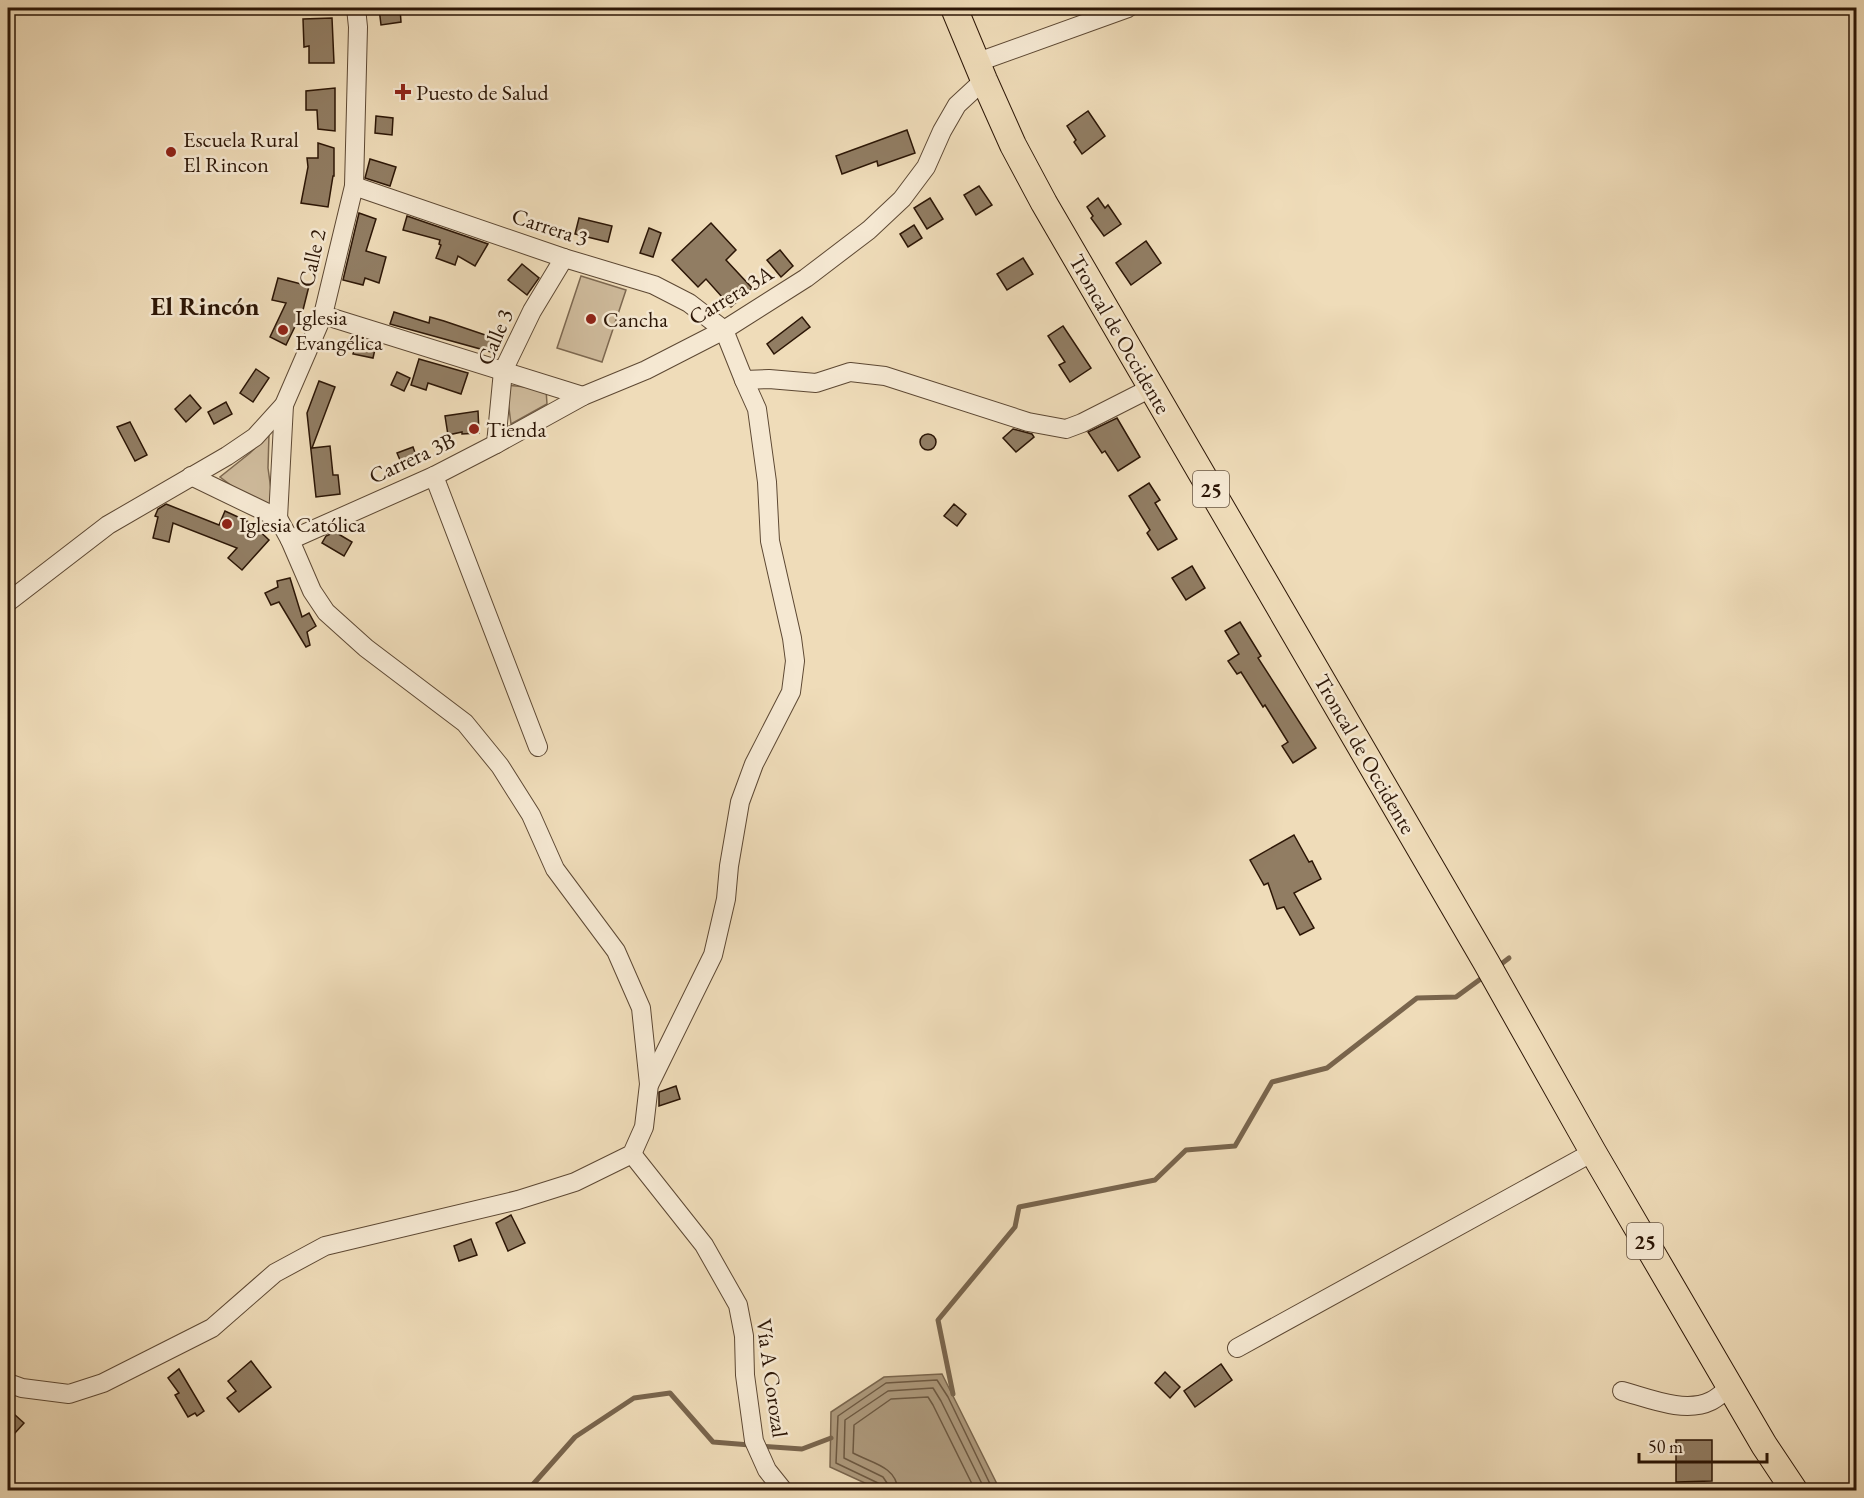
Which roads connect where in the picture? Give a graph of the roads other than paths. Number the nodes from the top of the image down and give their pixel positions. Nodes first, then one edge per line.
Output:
1 (356, 8) edge
2 (954, 8) edge
3 (1128, 8) edge
4 (981, 71) junction
5 (354, 186) junction
6 (564, 258) junction
7 (323, 315) junction
8 (724, 330) junction
9 (503, 371) junction
10 (744, 380) junction
11 (1151, 388) junction
12 (583, 396) junction
13 (284, 405) junction
14 (496, 444) junction
15 (191, 476) junction
16 (434, 476) junction
17 (278, 518) junction
18 (290, 540) junction
19 (8, 602) edge
20 (538, 747) dead end
21 (650, 1084) junction
22 (1593, 1152) junction
23 (632, 1154) junction
24 (1237, 1348) dead end
25 (8, 1383) edge
26 (1730, 1387) junction
27 (1622, 1391) dead end
28 (783, 1491) edge
29 (1794, 1491) edge

1 - 5 street, Calle 2
2 - 4 highway, Troncal de Occidente / 25
3 - 4 street
4 - 8 street, Carrera 3A
4 - 11 highway, Troncal de Occidente / 25
5 - 6 street, Carrera 3
5 - 7 street, Calle 2
6 - 8 street, Carrera 3
6 - 9 street, Calle 3
7 - 9 street
7 - 13 street, Calle 2
8 - 10 street
8 - 12 street, Carrera 3A
9 - 12 street
9 - 14 street, Calle 3
10 - 11 street
10 - 21 street
11 - 22 highway, Troncal de Occidente / 25
12 - 14 street, Carrera 3B
13 - 15 street, Calle 2
13 - 17 street
14 - 16 street, Carrera 3B
15 - 17 street
15 - 19 street, Calle 2
16 - 18 street, Carrera 3B
16 - 20 street
17 - 18 street
18 - 21 street
21 - 23 street
22 - 24 street
22 - 26 highway, Troncal de Occidente / 25
23 - 25 street
23 - 28 street, Vía A Corozal
26 - 27 street
26 - 29 highway, Troncal de Occidente / 25

